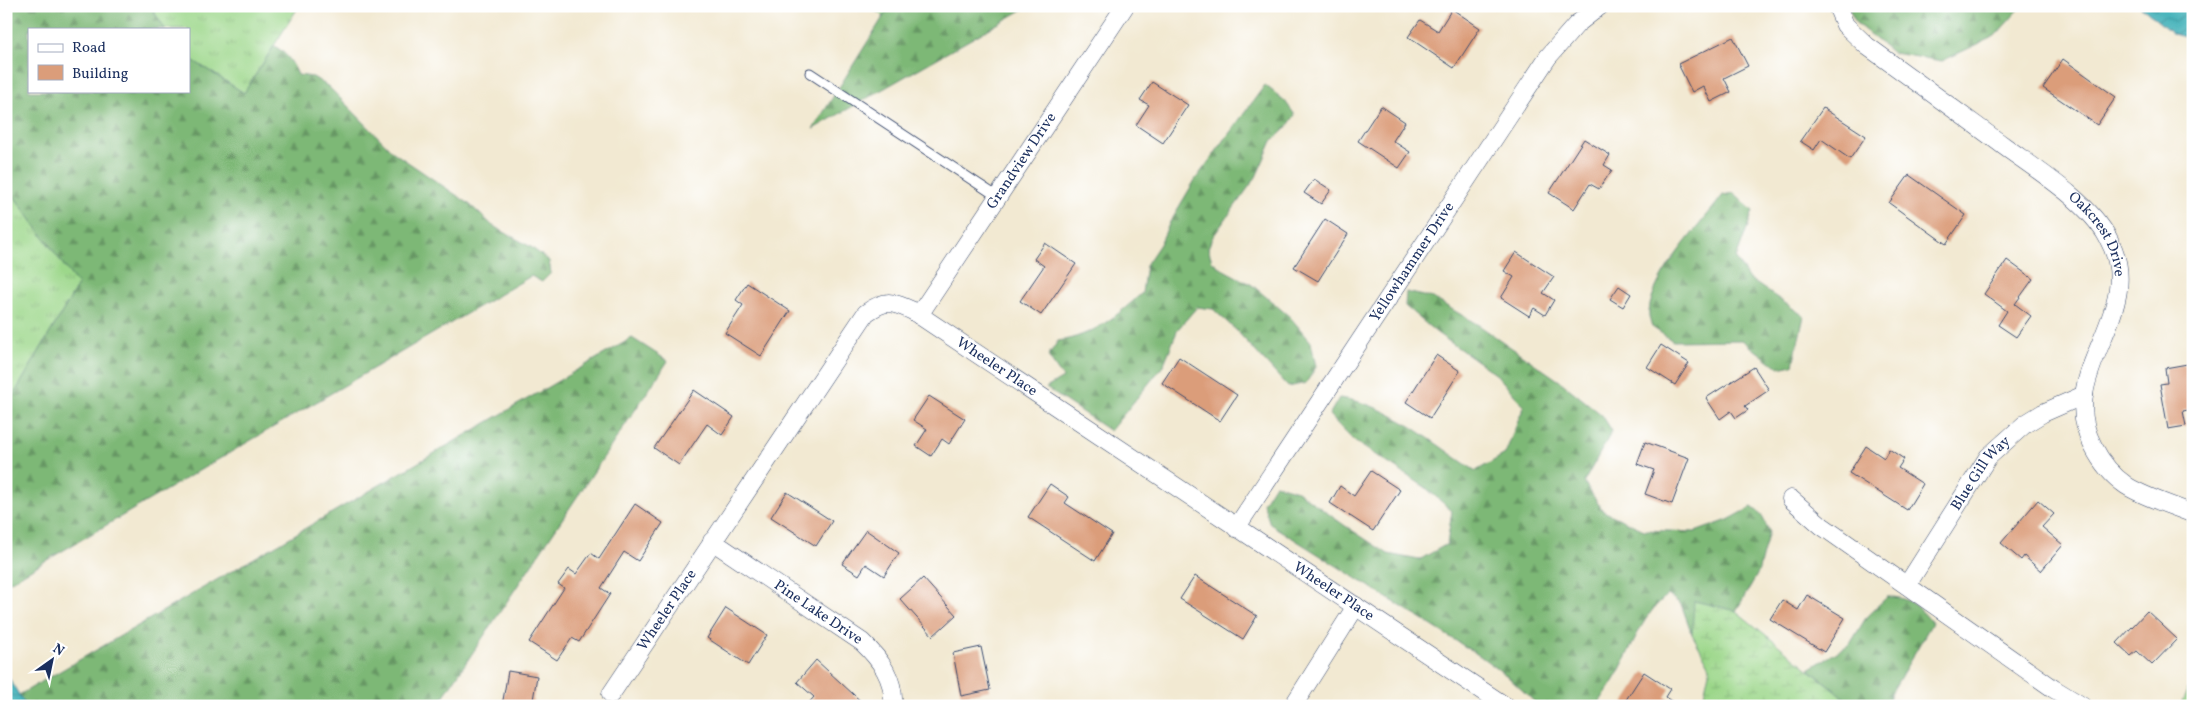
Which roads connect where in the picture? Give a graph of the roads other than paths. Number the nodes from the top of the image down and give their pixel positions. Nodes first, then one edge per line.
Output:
1 (1125, 6) edge
2 (1600, 6) edge
3 (1838, 6) edge
4 (810, 73) dead end
5 (998, 197) junction
6 (919, 315) junction
7 (2084, 395) junction
8 (1791, 500) dead end
9 (2193, 514) edge
10 (1236, 528) junction
11 (712, 541) junction
12 (1907, 585) junction
13 (1356, 606) junction
14 (611, 694) dead end
15 (893, 706) edge
16 (1293, 706) edge
17 (1505, 706) edge
18 (2082, 706) edge

1 - 5 street, Grandview Drive
2 - 10 street, Yellowhammer Drive
3 - 7 street, Oakcrest Drive
4 - 5 lane
5 - 6 street, Grandview Drive
6 - 10 street, Wheeler Place
6 - 11 street, Wheeler Place
7 - 9 street, Oakcrest Drive
7 - 12 street, Blue Gill Way
8 - 12 street
10 - 13 street, Wheeler Place
11 - 14 street, Wheeler Place
11 - 15 street, Pine Lake Drive
12 - 18 street
13 - 16 street
13 - 17 street, Wheeler Place

